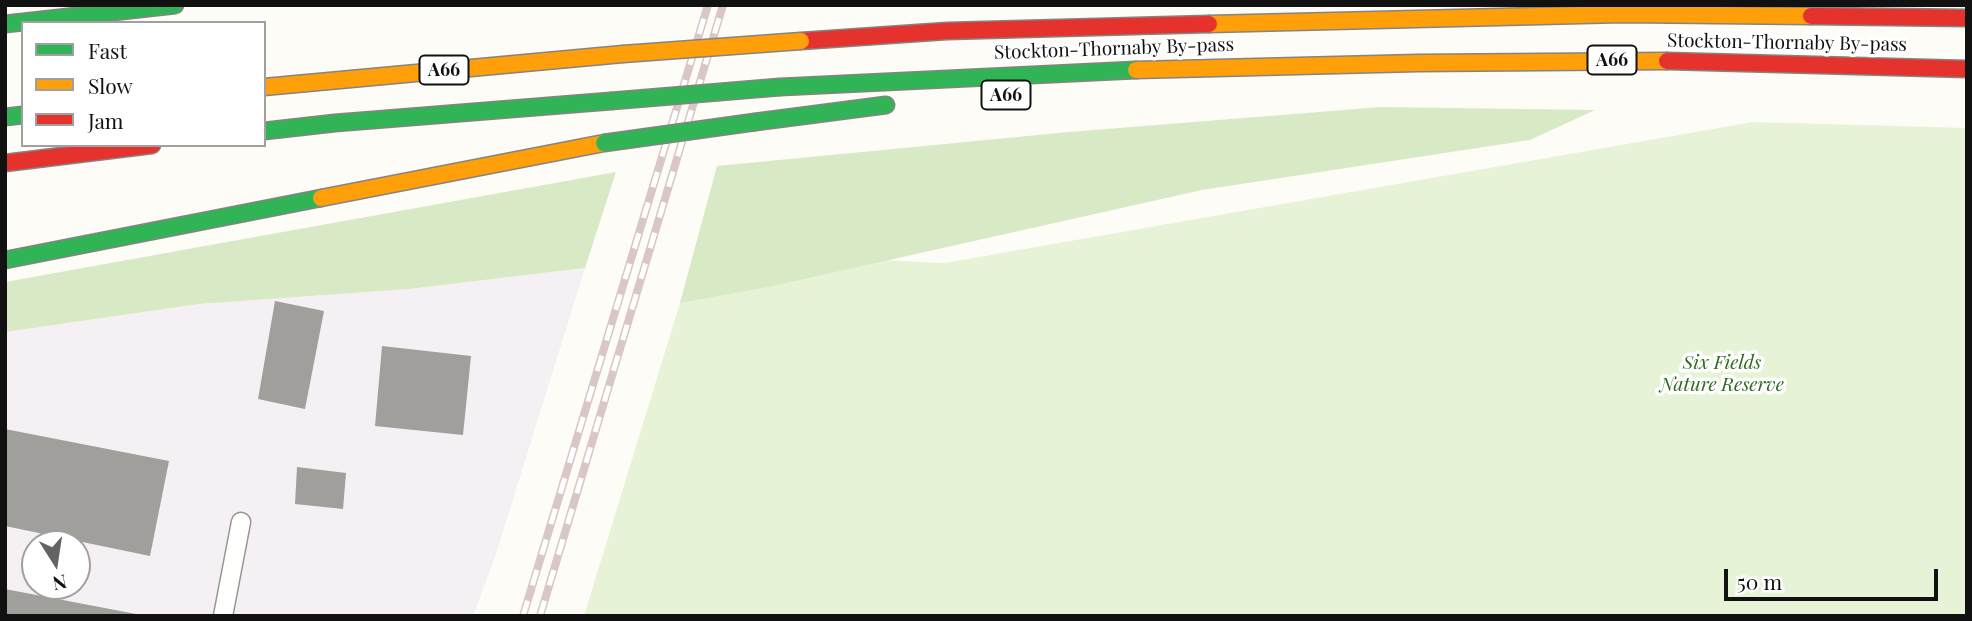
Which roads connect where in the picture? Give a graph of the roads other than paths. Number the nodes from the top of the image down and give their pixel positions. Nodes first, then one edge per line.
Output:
1 (175, 5) edge
2 (1539, 5) edge
3 (1623, 14) junction
4 (1967, 19) edge
5 (32, 21) edge
6 (1257, 65) junction
7 (1967, 69) edge
8 (266, 87) edge
9 (1060, 90) dead end
10 (909, 103) dead end
11 (266, 131) edge
12 (136, 147) edge
13 (5, 163) edge
14 (5, 260) edge
15 (242, 522) dead end
16 (223, 616) edge

1 - 5 highway
2 - 3 highway, A66
3 - 4 highway, Stockton-Thornaby By-pass / A66
3 - 8 highway, Stockton-Thornaby By-pass / A66, bridge
6 - 7 highway, Stockton-Thornaby By-pass / A66
6 - 9 highway, A66
6 - 11 highway, Stockton-Thornaby By-pass / A66, bridge
10 - 14 highway, bridge
12 - 13 highway
15 - 16 lane

